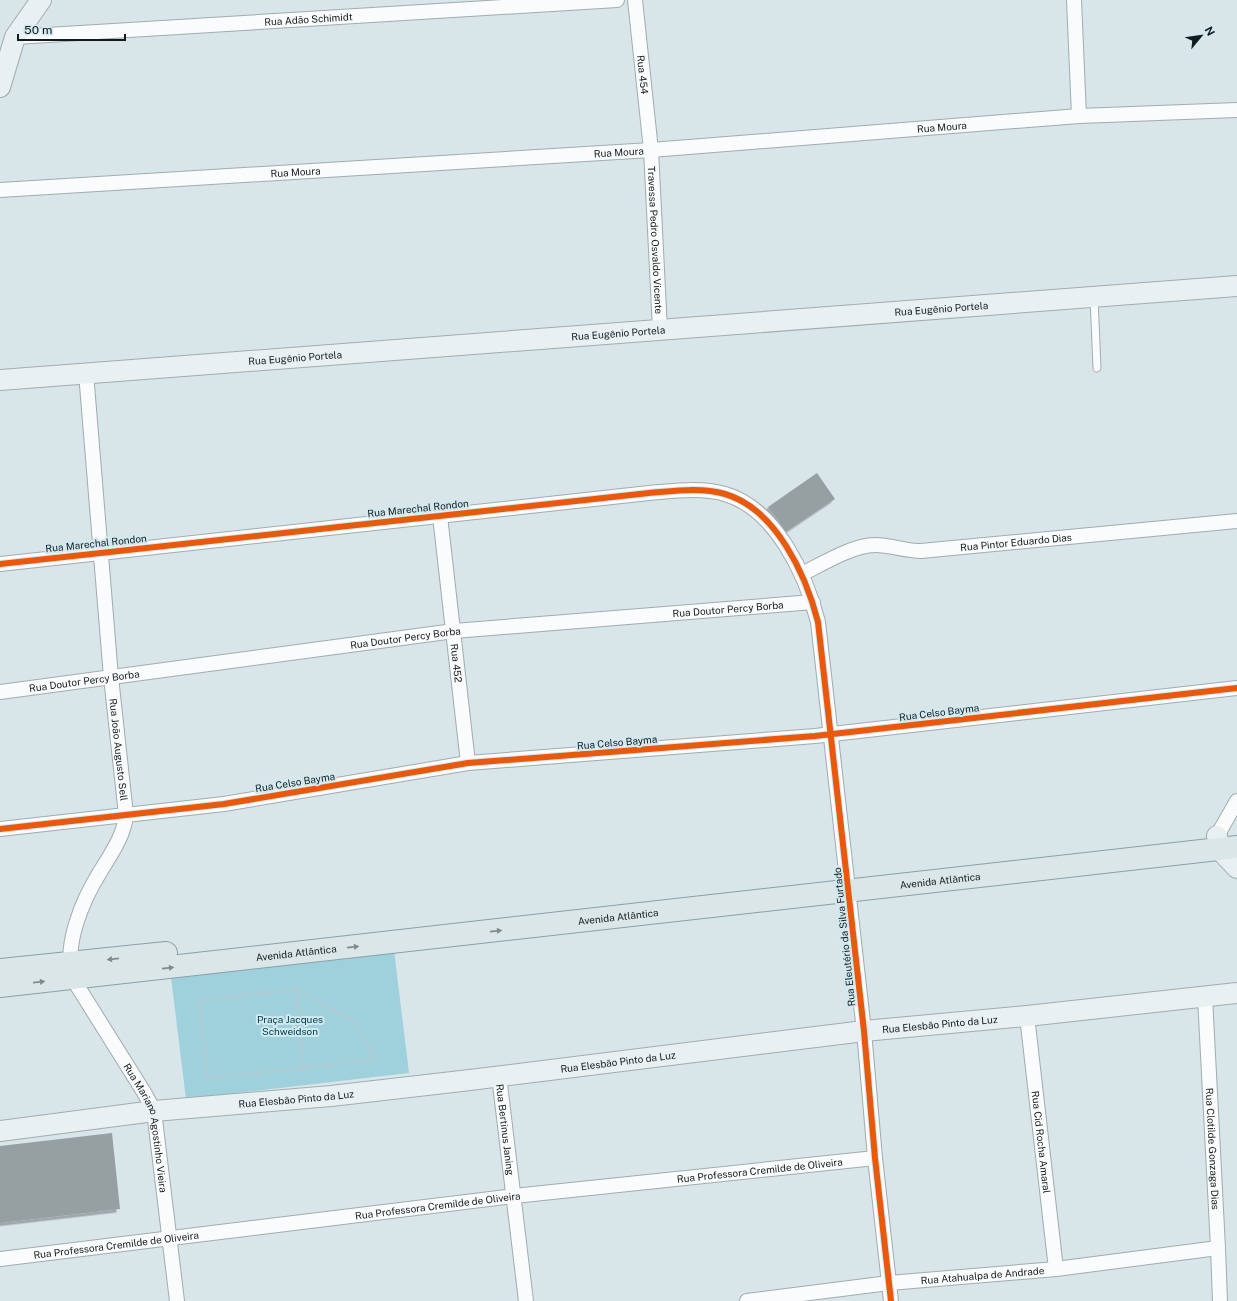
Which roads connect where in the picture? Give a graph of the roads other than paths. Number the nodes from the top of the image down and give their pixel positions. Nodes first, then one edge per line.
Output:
1 (41, 0) edge
2 (617, 0) edge
3 (635, 0) edge
4 (1074, 0) edge
5 (8, 37) edge
6 (0, 87) edge
7 (1237, 110) edge
8 (1079, 116) junction
9 (651, 150) junction
10 (0, 190) edge
11 (1237, 286) edge
12 (1094, 297) junction
13 (660, 330) junction
14 (1097, 368) dead end
15 (86, 373) junction
16 (0, 380) edge
17 (440, 516) junction
18 (1237, 521) edge
19 (101, 552) junction
20 (0, 564) edge
21 (802, 574) junction
22 (813, 602) junction
23 (454, 631) junction
24 (111, 677) junction
25 (1237, 688) edge
26 (0, 692) edge
27 (832, 734) junction
28 (468, 763) junction
29 (1237, 801) edge
30 (126, 815) junction
31 (0, 829) edge
32 (1227, 842) edge
33 (1237, 868) edge
34 (848, 885) junction
35 (0, 970) edge
36 (71, 971) junction
37 (0, 986) edge
38 (1237, 993) edge
39 (1205, 997) junction
40 (1027, 1016) junction
41 (864, 1031) junction
42 (499, 1076) junction
43 (154, 1111) junction
44 (0, 1131) edge
45 (875, 1158) junction
46 (514, 1196) junction
47 (170, 1239) junction
48 (1218, 1248) junction
49 (0, 1259) edge
50 (1056, 1269) junction
51 (889, 1283) junction
52 (177, 1301) edge
53 (526, 1301) edge
54 (747, 1301) edge
55 (891, 1301) edge
56 (1220, 1301) edge

1 - 5 street
2 - 5 street, Rua Adão Schimidt
3 - 9 street, Rua 454
4 - 8 street
5 - 6 street
7 - 8 street, Rua Moura
8 - 9 street, Rua Moura
9 - 10 street, Rua Moura
9 - 13 street, Travessa Pedro Osvaldo Vicente
11 - 12 street, Rua Eugênio Portela
12 - 13 street, Rua Eugênio Portela
12 - 14 lane
13 - 15 street, Rua Eugênio Portela
15 - 16 street, Rua Eugênio Portela
15 - 19 street, Rua João Augusto Sell
17 - 19 street, Rua Marechal Rondon
17 - 21 street, Rua Marechal Rondon
17 - 23 street, Rua 452
18 - 21 street, Rua Pintor Eduardo Dias
19 - 20 street, Rua Marechal Rondon
19 - 24 street, Rua João Augusto Sell
21 - 22 street, Rua Eleutério da Silva Furtado
22 - 23 street, Rua Doutor Percy Borba
22 - 27 street, Rua Eleutério da Silva Furtado
23 - 24 street, Rua Doutor Percy Borba
23 - 28 street, Rua 452
24 - 26 street, Rua Doutor Percy Borba
24 - 30 street, Rua João Augusto Sell
25 - 27 street, Rua Celso Bayma
27 - 28 street, Rua Celso Bayma
27 - 34 street, Rua Eleutério da Silva Furtado
28 - 30 street, Rua Celso Bayma
29 - 32 street
30 - 31 street, Rua Celso Bayma
30 - 36 street, Rua João Augusto Sell
32 - 33 street
32 - 34 main road, Avenida Atlântica
34 - 36 main road, Avenida Atlântica
34 - 41 street, Rua Eleutério da Silva Furtado
35 - 36 main road, Avenida Atlântica
37 -> 36 main road, Avenida Atlântica
36 - 43 street, Rua Mariano Agostinho Vieira
38 - 39 street, Rua Elesbão Pinto da Luz
39 - 40 street, Rua Elesbão Pinto da Luz
39 - 48 street, Rua Clotilde Gonzaga Dias
40 - 41 street, Rua Elesbão Pinto da Luz
40 - 50 street, Rua Cid Rocha Amaral
41 - 42 street, Rua Elesbão Pinto da Luz
41 - 45 street, Rua Eleutério da Silva Furtado
42 - 43 street, Rua Elesbão Pinto da Luz
42 - 46 street, Rua Bertinus Janing
43 - 44 street, Rua Elesbão Pinto da Luz
43 - 47 street, Rua Mariano Agostinho Vieira
45 - 46 street, Rua Professora Cremilde de Oliveira
45 - 51 street, Rua Eleutério da Silva Furtado
46 - 47 street, Rua Professora Cremilde de Oliveira
46 - 53 street, Rua Bertinus Janing
47 - 49 street, Rua Professora Cremilde de Oliveira
47 - 52 street, Rua Mariano Agostinho Vieira
48 - 50 street, Rua Atahualpa de Andrade
48 - 56 street, Rua Clotilde Gonzaga Dias
50 - 51 street, Rua Atahualpa de Andrade
51 - 54 street, Rua Atahualpa de Andrade
51 - 55 street, Rua Eleutério da Silva Furtado

